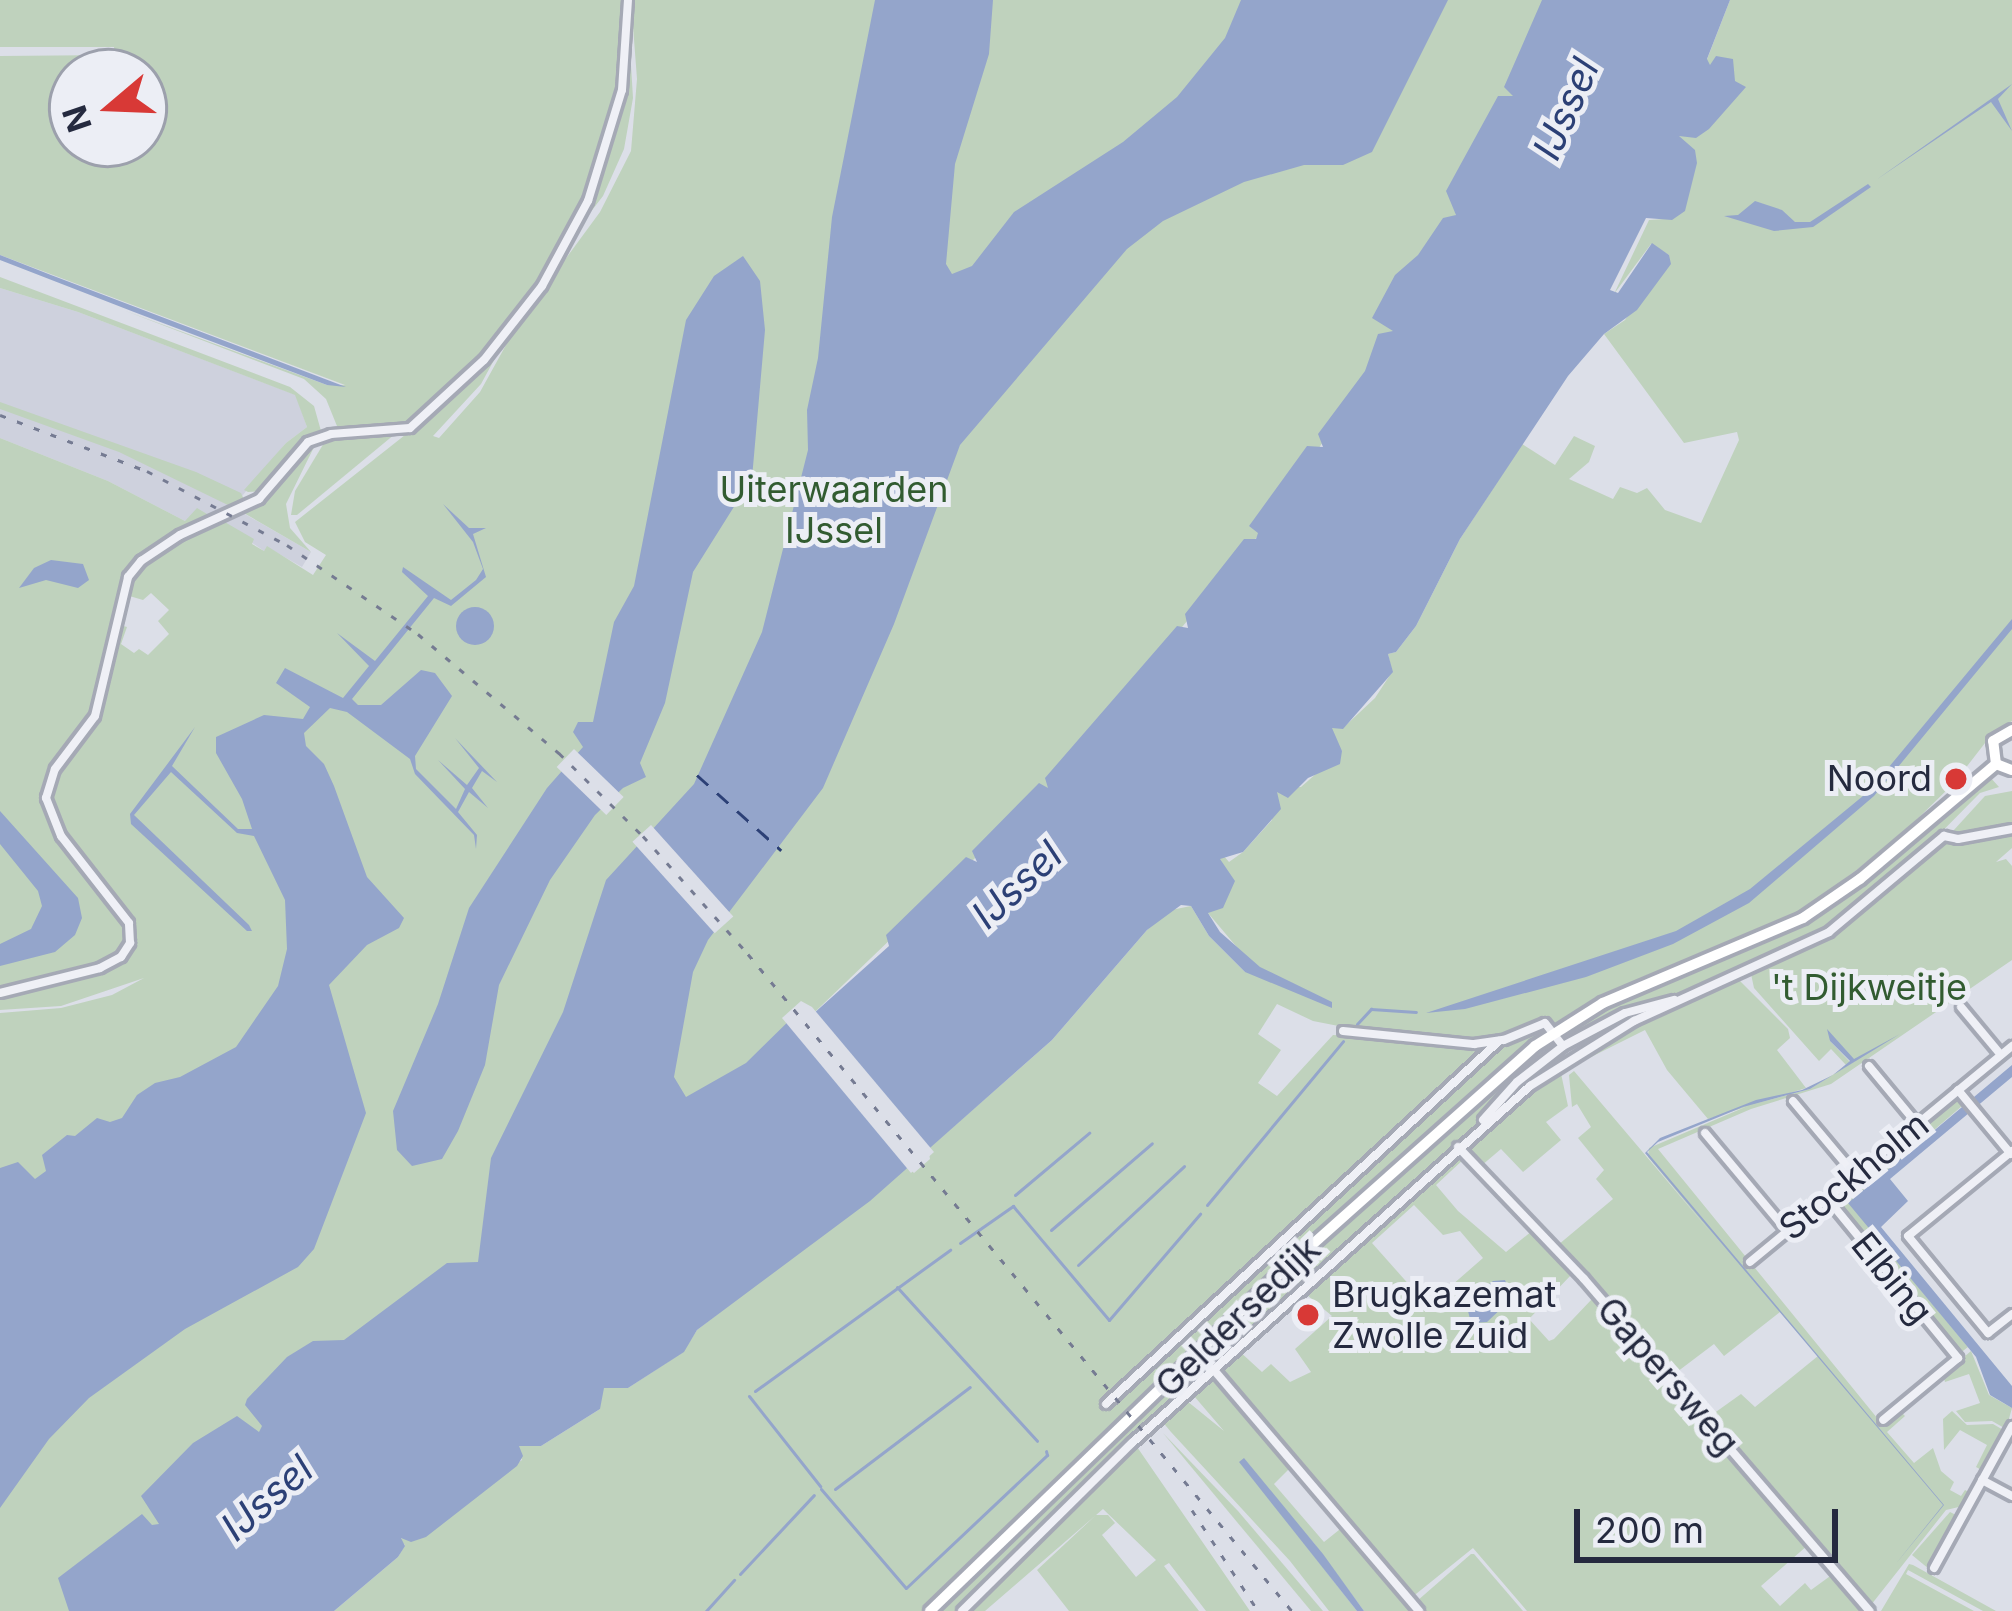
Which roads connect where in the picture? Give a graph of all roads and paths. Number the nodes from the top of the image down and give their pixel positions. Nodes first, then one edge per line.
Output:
1 (628, 0) edge
2 (2012, 730) edge
3 (1996, 764) junction
4 (2012, 770) edge
5 (2012, 829) edge
6 (0, 993) edge
7 (1677, 1000) junction
8 (1961, 1007) dead end
9 (1343, 1031) dead end
10 (1555, 1032) junction
11 (1499, 1041) junction
12 (1563, 1046) junction
13 (2012, 1046) edge
14 (2001, 1055) junction
15 (1869, 1066) dead end
16 (1960, 1092) junction
17 (1793, 1101) dead end
18 (1917, 1124) junction
19 (1480, 1127) junction
20 (1705, 1133) dead end
21 (1458, 1147) junction
22 (2011, 1153) edge
23 (1855, 1175) junction
24 (1827, 1198) junction
25 (1787, 1231) junction
26 (1750, 1262) dead end
27 (2012, 1314) edge
28 (1213, 1369) junction
29 (1106, 1404) dead end
30 (1883, 1420) dead end
31 (2012, 1426) edge
32 (1982, 1480) junction
33 (2012, 1496) edge
34 (1934, 1568) dead end
35 (930, 1611) edge
36 (962, 1611) edge
37 (1419, 1611) edge
38 (1870, 1611) edge

1 - 6 street
2 - 3 main road
3 - 4 main road
3 - 10 main road, Geldersedijk
5 - 7 street, Geldersedijk
7 - 12 street, Geldersedijk
7 - 19 street, Geldersedijk
8 - 14 street
9 - 11 street, Geldersedijk
10 - 11 street, Geldersedijk
10 - 12 street
10 - 35 main road, Geldersedijk
11 - 29 street, Geldersedijk
12 - 19 street, Geldersedijk
13 - 14 street, Stockholm
14 - 16 street, Stockholm
15 - 18 street
16 - 18 street, Stockholm
16 - 22 street
17 - 23 street
18 - 23 street, Stockholm
19 - 21 street, Geldersedijk
20 - 25 street
21 - 28 street, Geldersedijk
21 - 38 street, Gapersweg
22 - 27 street
23 - 24 street, Stockholm
24 - 25 street, Stockholm
24 - 30 street, Elbing
25 - 26 street, Stockholm
28 - 36 street, Geldersedijk
28 - 37 street, Geldersedijk
31 - 32 street
32 - 33 street
32 - 34 street

